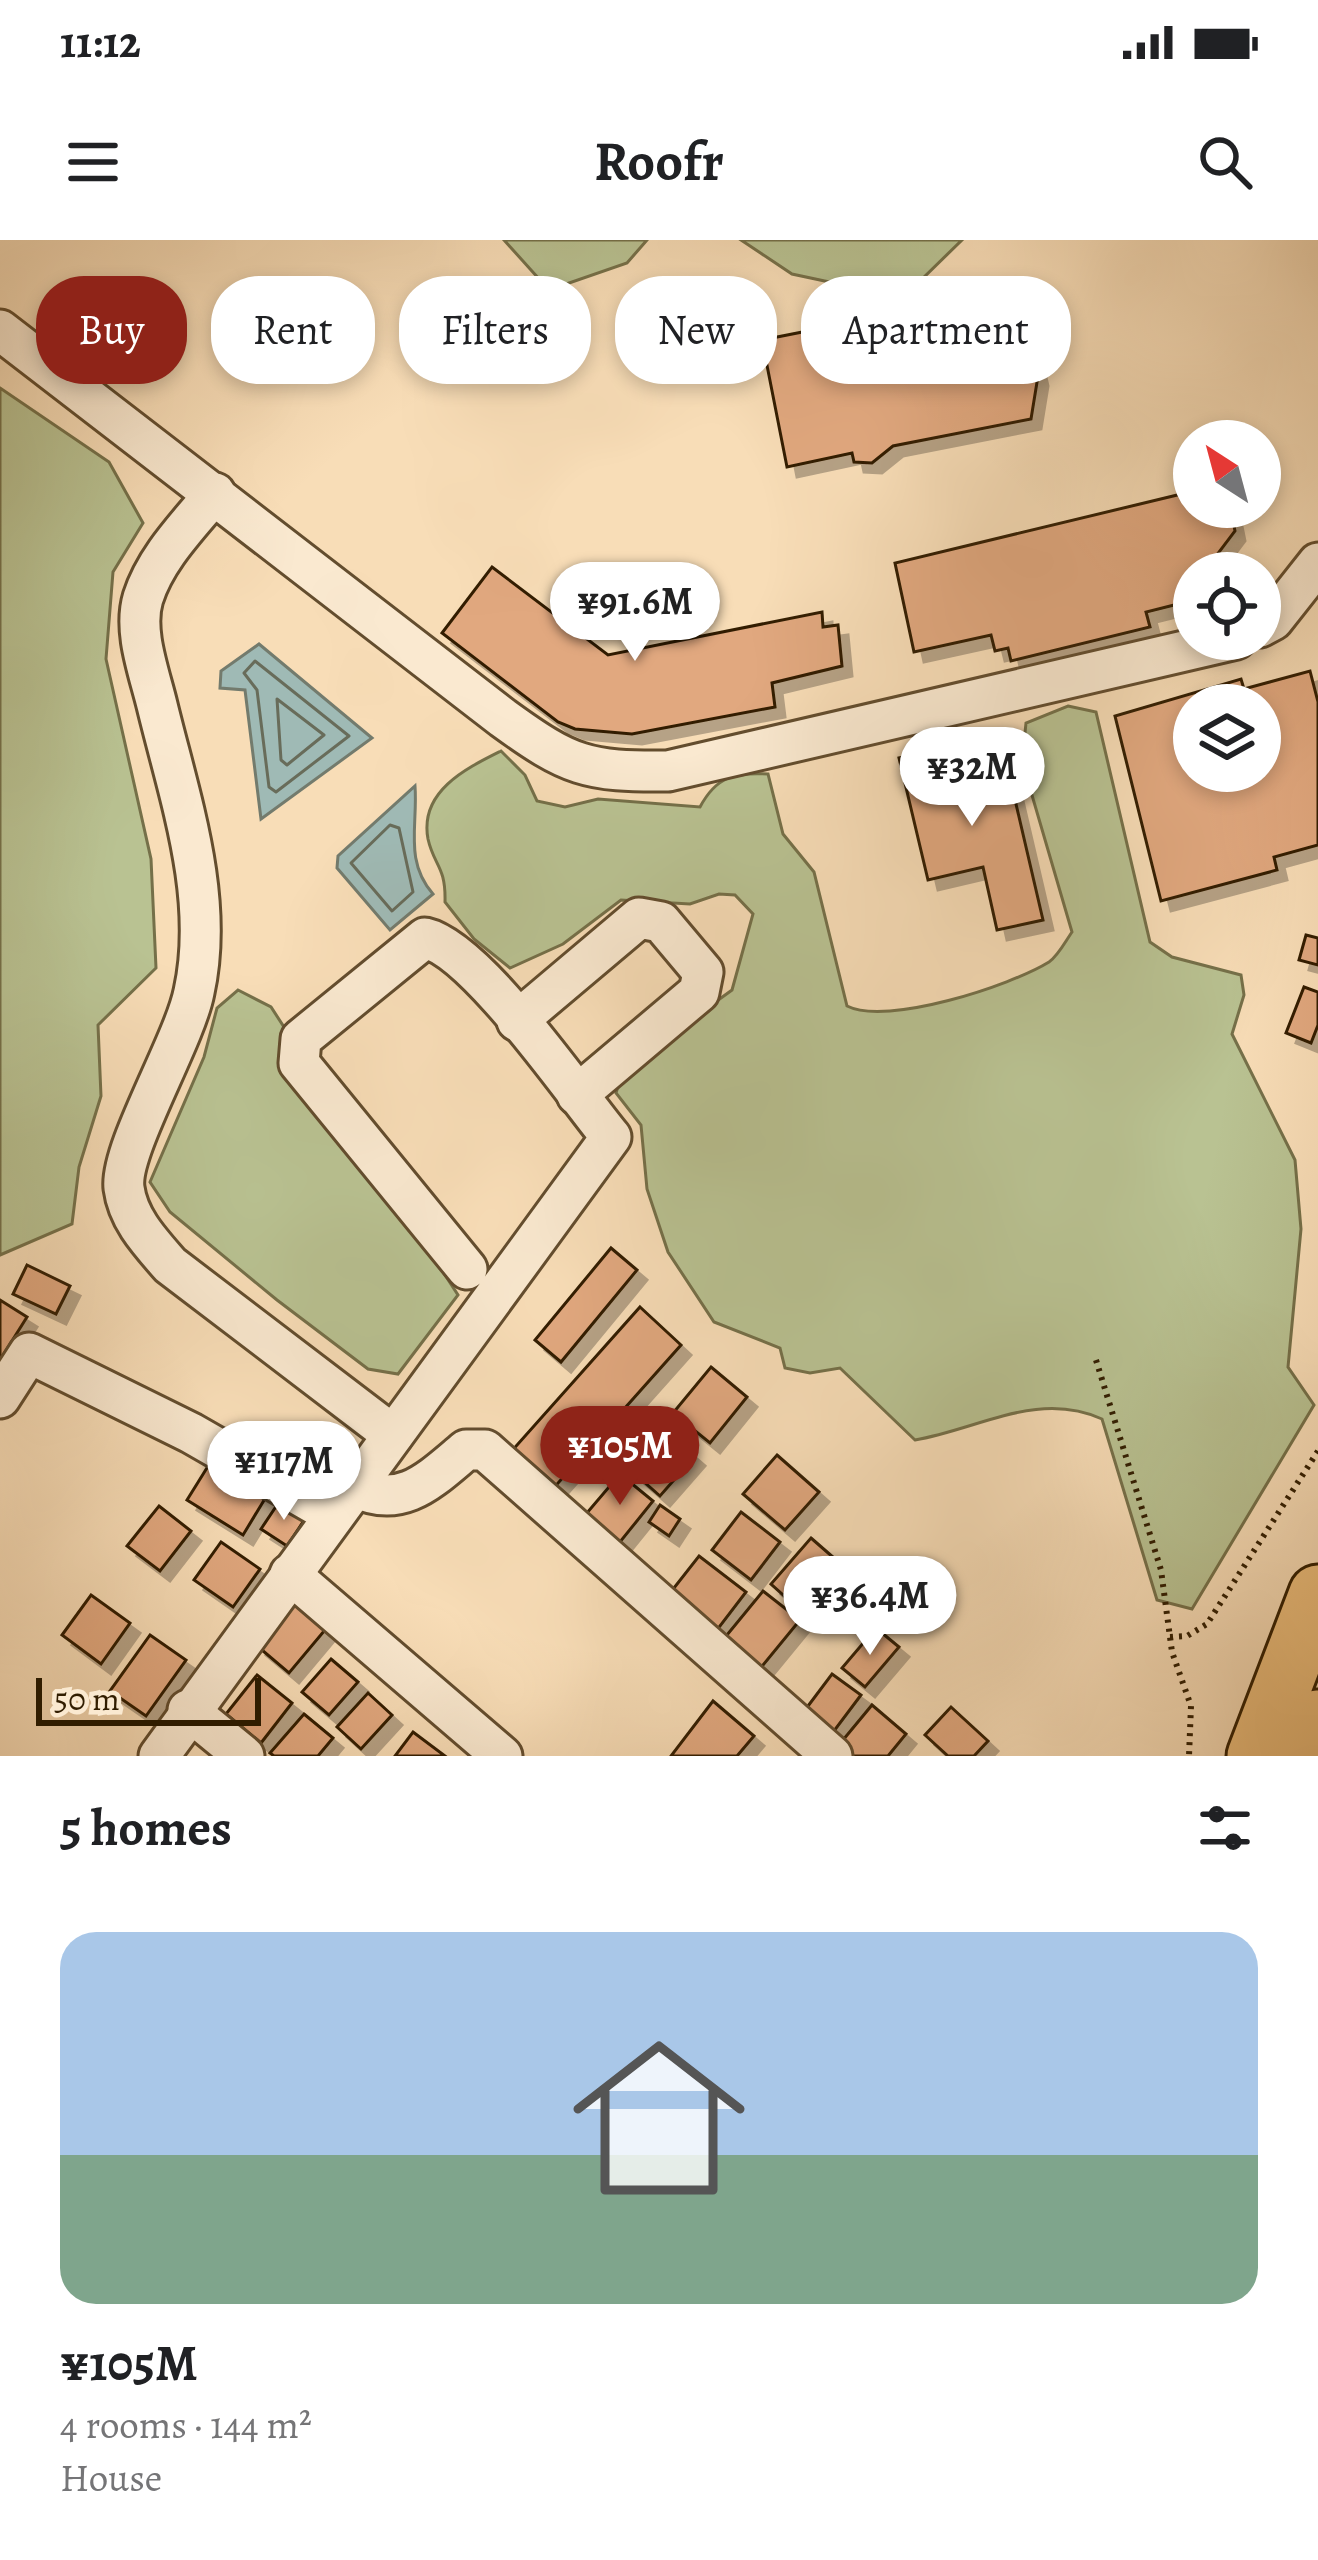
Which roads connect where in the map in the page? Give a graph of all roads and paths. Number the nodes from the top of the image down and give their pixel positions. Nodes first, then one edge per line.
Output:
1 (0, 330) edge
2 (215, 493) junction
3 (1318, 563) edge
4 (1281, 611) edge
5 (1173, 654) edge
6 (517, 1021) junction
7 (577, 1095) junction
8 (467, 1269) dead end
9 (1096, 1360) dead end
10 (0, 1398) edge
11 (393, 1435) junction
12 (1318, 1451) edge
13 (344, 1501) junction
14 (290, 1574) junction
15 (1318, 1594) edge
16 (1170, 1636) junction
17 (188, 1711) junction
18 (1318, 1719) edge
19 (159, 1756) edge
20 (244, 1756) edge
21 (502, 1756) edge
22 (832, 1756) edge
23 (1189, 1756) edge
24 (1256, 1756) edge
25 (1305, 1756) edge

1 - 2 street
2 - 5 street
2 - 11 street
3 - 4 street
6 - 7 street
6 - 7 street
6 - 8 street
7 - 11 street
9 - 16 path
10 - 13 street
11 - 13 street
12 - 16 path
13 - 14 street
13 - 22 street
14 - 17 street
14 - 21 street
15 - 24 highway
16 - 23 path
17 - 19 street
17 - 20 street
18 - 25 highway

